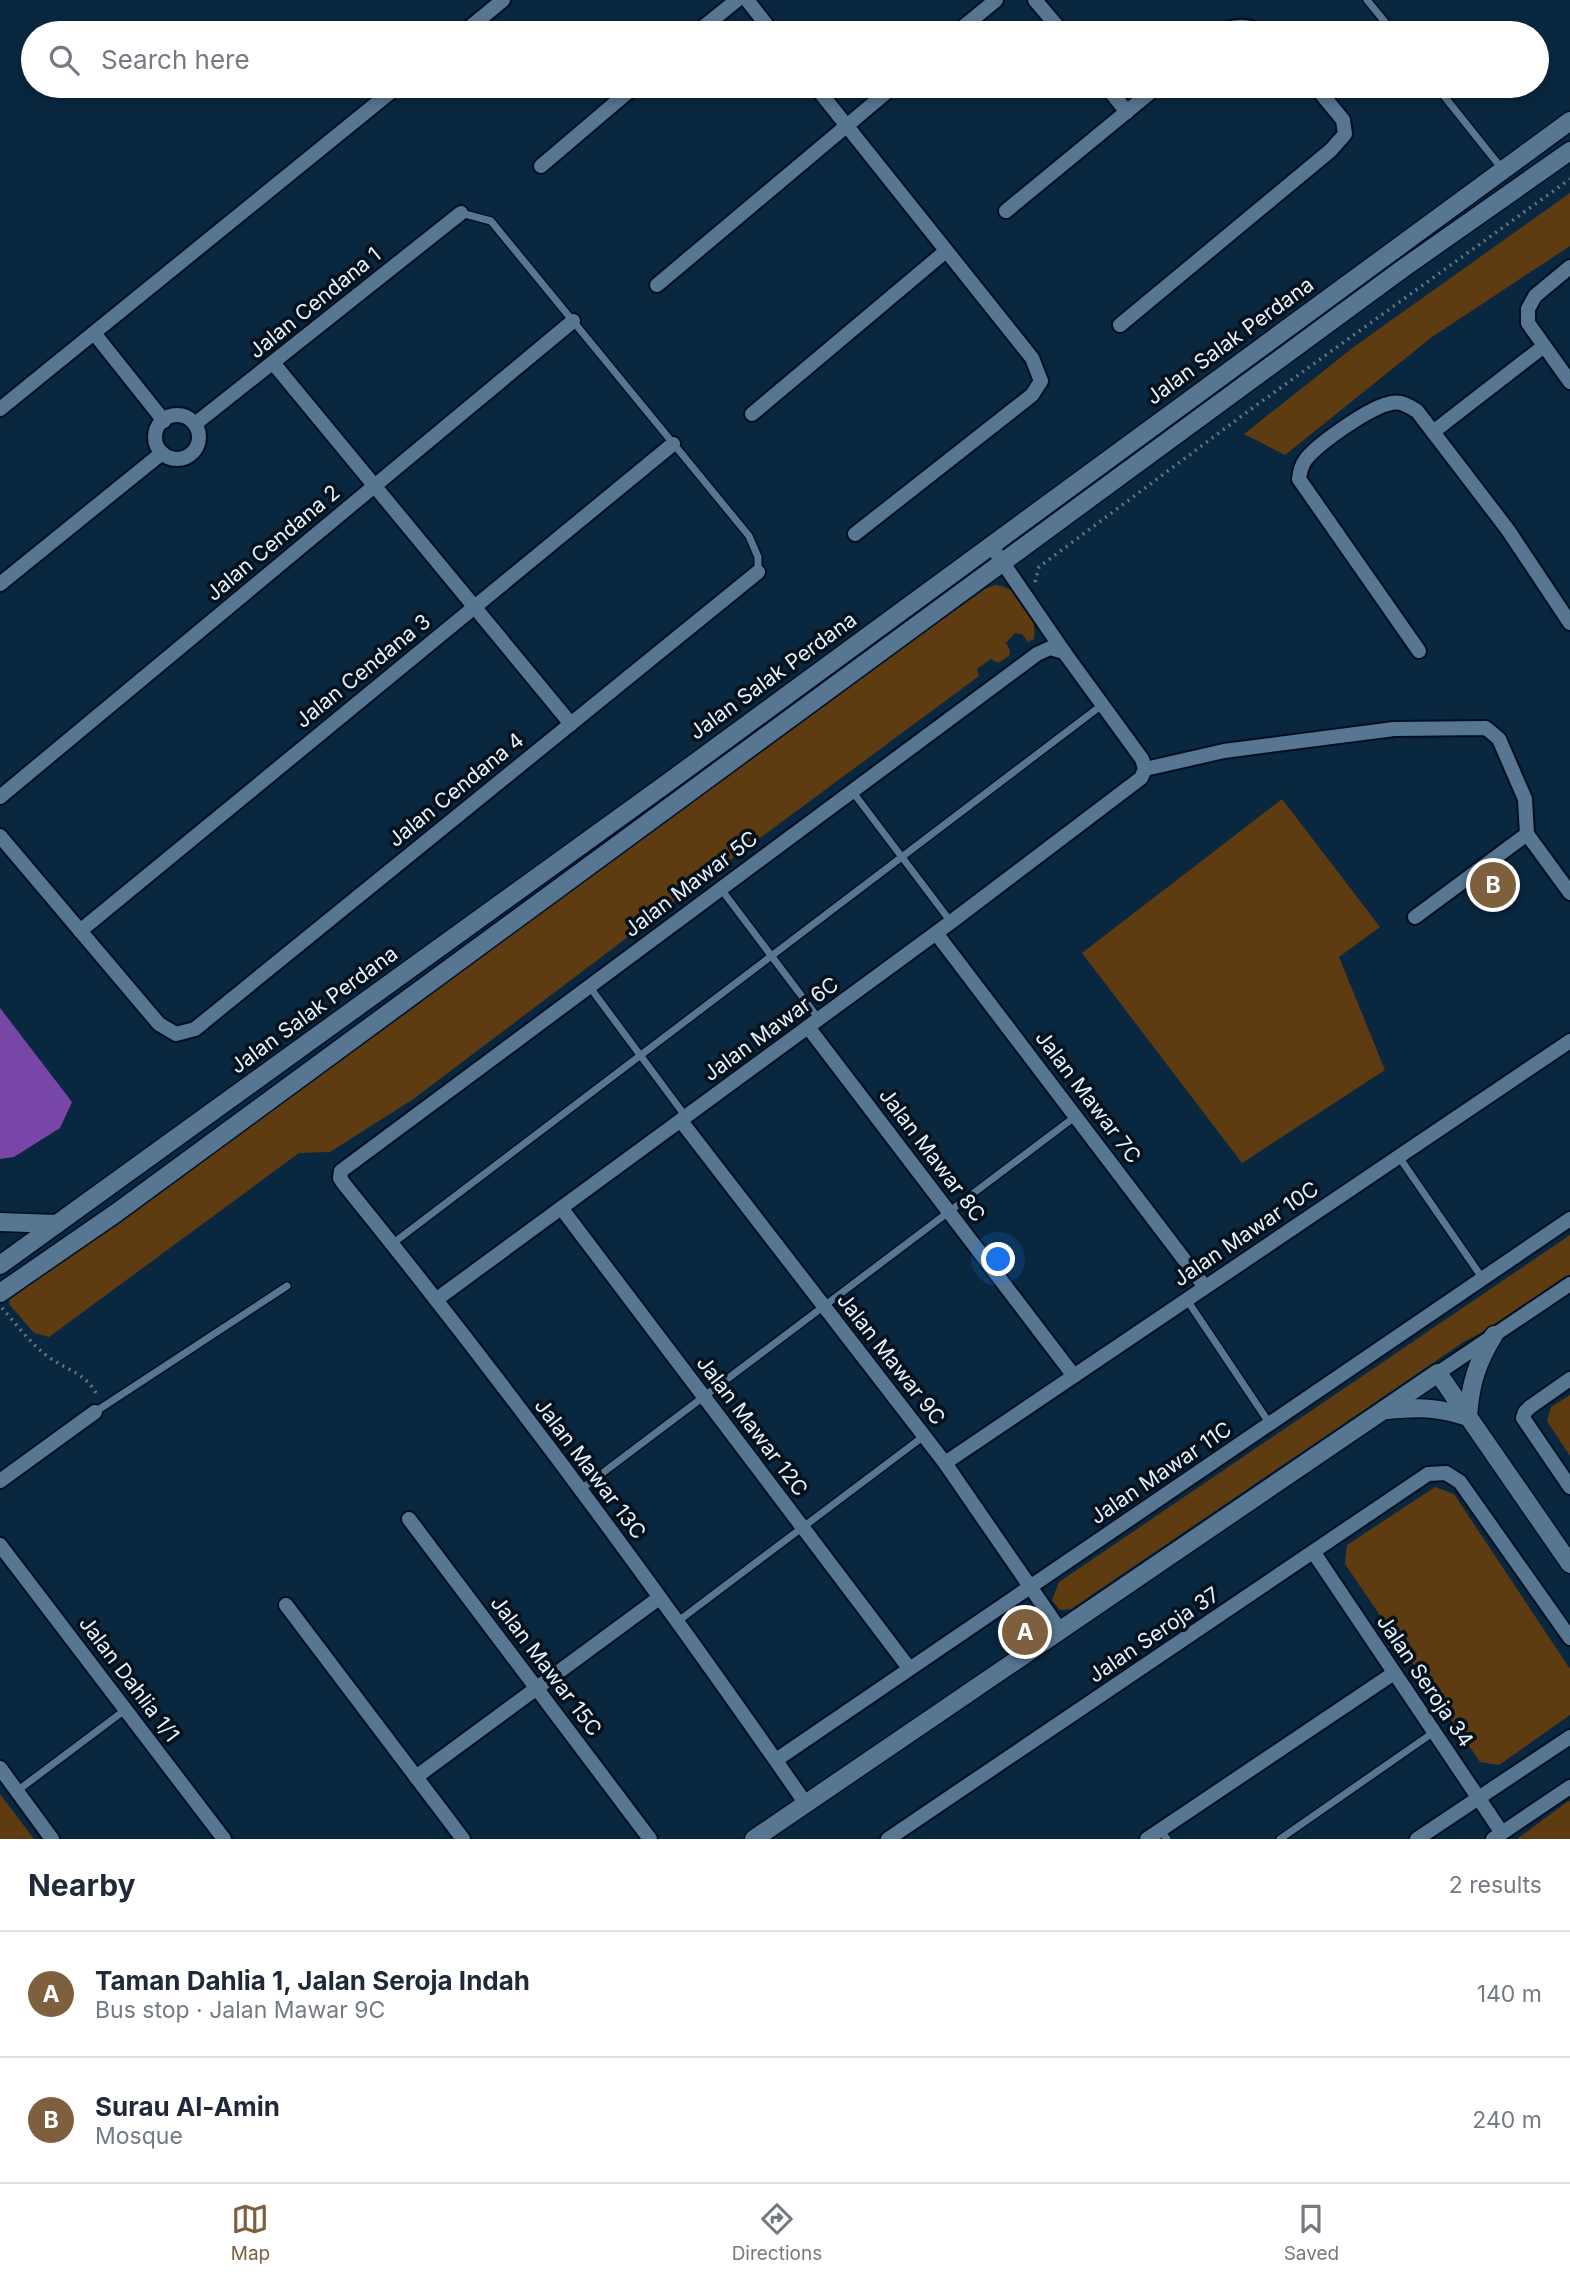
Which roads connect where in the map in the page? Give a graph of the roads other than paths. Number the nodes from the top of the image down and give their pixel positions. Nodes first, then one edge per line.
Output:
1 (503, 0) edge
2 (737, 0) edge
3 (747, 0) edge
4 (996, 0) edge
5 (1035, 0) edge
6 (1367, 0) edge
7 (478, 21) edge
8 (711, 21) edge
9 (764, 21) edge
10 (971, 21) edge
11 (1053, 21) edge
12 (1384, 21) edge
13 (383, 98) edge
14 (621, 98) edge
15 (825, 98) edge
16 (880, 98) edge
17 (1115, 98) edge
18 (1144, 98) edge
19 (1325, 98) edge
20 (1446, 98) edge
21 (1127, 112) junction
22 (1570, 121) edge
23 (847, 126) junction
24 (1570, 151) edge
25 (541, 166) dead end
26 (1504, 171) junction
27 (1006, 211) dead end
28 (461, 213) joint
29 (946, 251) junction
30 (1570, 267) edge
31 (657, 285) dead end
32 (573, 321) junction
33 (1119, 325) dead end
34 (94, 333) junction
35 (1544, 346) junction
36 (274, 364) junction
37 (1570, 382) edge
38 (0, 409) edge
39 (752, 414) dead end
40 (163, 421) junction
41 (195, 425) junction
42 (1433, 432) junction
43 (673, 444) junction
44 (162, 453) junction
45 (374, 486) junction
46 (855, 534) dead end
47 (990, 544) junction
48 (1003, 562) junction
49 (758, 572) joint
50 (0, 584) edge
51 (474, 607) junction
52 (1570, 623) edge
53 (1419, 651) dead end
54 (1063, 652) junction
55 (1102, 705) junction
56 (571, 724) junction
57 (1144, 769) junction
58 (852, 791) junction
59 (0, 797) edge
60 (1527, 834) junction
61 (0, 836) edge
62 (902, 857) junction
63 (720, 888) junction
64 (1570, 893) edge
65 (1415, 917) dead end
66 (951, 922) junction
67 (80, 930) junction
68 (936, 933) junction
69 (772, 956) junction
70 (588, 986) junction
71 (814, 1023) junction
72 (1570, 1041) edge
73 (640, 1055) junction
74 (1076, 1116) junction
75 (684, 1119) junction
76 (1398, 1157) junction
77 (347, 1165) joint
78 (562, 1209) junction
79 (949, 1211) junction
80 (1570, 1219) edge
81 (0, 1222) edge
82 (57, 1224) junction
83 (392, 1244) junction
84 (0, 1265) edge
85 (1483, 1279) junction
86 (1570, 1284) edge
87 (287, 1286) dead end
88 (1205, 1287) junction
89 (0, 1293) edge
90 (437, 1299) junction
91 (1187, 1299) junction
92 (824, 1306) junction
93 (1494, 1335) junction
94 (1438, 1373) junction
95 (1074, 1376) junction
96 (1570, 1379) edge
97 (704, 1396) junction
98 (1383, 1410) junction
99 (95, 1412) joint
100 (1468, 1417) junction
101 (1270, 1424) junction
102 (924, 1436) junction
103 (945, 1463) junction
104 (0, 1481) edge
105 (1570, 1487) edge
106 (579, 1490) junction
107 (409, 1519) dead end
108 (803, 1528) junction
109 (0, 1545) edge
110 (1314, 1553) junction
111 (1570, 1564) edge
112 (1031, 1587) junction
113 (659, 1598) junction
114 (286, 1605) dead end
115 (677, 1623) junction
116 (1060, 1630) junction
117 (1570, 1638) edge
118 (909, 1668) junction
119 (1394, 1673) junction
120 (536, 1688) junction
121 (125, 1710) junction
122 (1434, 1732) junction
123 (1570, 1737) edge
124 (776, 1760) junction
125 (0, 1768) edge
126 (416, 1777) junction
127 (1570, 1787) edge
128 (17, 1791) junction
129 (1479, 1798) junction
130 (806, 1804) junction
131 (906, 1834) edge
132 (1163, 1835) edge
133 (1497, 1836) edge
134 (52, 1839) edge
135 (224, 1839) edge
136 (463, 1839) edge
137 (650, 1839) edge
138 (754, 1839) edge
139 (888, 1839) edge
140 (1147, 1839) edge
141 (1280, 1839) edge
142 (1417, 1839) edge

1 - 7 street
2 - 8 street
3 - 9 street
4 - 10 street
5 - 11 street
6 - 12 lane
13 - 34 street
14 - 25 street
15 - 23 street
16 - 23 street
17 - 21 street
18 - 21 street
19 - 33 street
20 - 26 lane
21 - 27 street
22 - 26 street, Jalan Salak Perdana
23 - 29 street
23 - 31 street
24 - 48 street, Jalan Salak Perdana
26 - 47 street, Jalan Salak Perdana
28 - 32 lane
28 - 36 street, Jalan Cendana 1
29 - 39 street
29 - 46 street
30 - 35 street
32 - 43 lane
32 - 45 street, Jalan Cendana 2
34 - 38 street
34 - 40 street
35 - 37 street
35 - 42 street
36 - 41 street, Jalan Cendana 1
36 - 45 street
40 - 41 street
40 - 44 street
41 - 44 street
42 - 52 street
42 - 53 street
43 - 49 lane
43 - 51 street, Jalan Cendana 3
44 - 50 street
45 - 51 street
45 - 59 street, Jalan Cendana 2
47 - 48 street
47 - 82 street, Jalan Salak Perdana
48 - 54 street
48 - 89 street, Jalan Salak Perdana
49 - 56 street, Jalan Cendana 4
51 - 56 street
51 - 67 street, Jalan Cendana 3
54 - 55 street
54 - 58 street, Jalan Mawar 5C
55 - 57 street
55 - 62 lane
56 - 67 street, Jalan Cendana 4
57 - 60 street
57 - 66 street, Jalan Mawar 6C
58 - 62 lane
58 - 63 street, Jalan Mawar 5C
60 - 64 street
60 - 65 street
61 - 67 street
62 - 66 lane
62 - 69 lane
63 - 69 lane
63 - 70 street, Jalan Mawar 5C
66 - 68 street, Jalan Mawar 6C
68 - 71 street, Jalan Mawar 6C
68 - 74 street, Jalan Mawar 7C
69 - 71 lane
69 - 73 lane
70 - 73 lane
70 - 77 street, Jalan Mawar 5C
71 - 75 street, Jalan Mawar 6C
71 - 79 street, Jalan Mawar 8C
72 - 76 street, Jalan Mawar 10C
73 - 75 lane
73 - 83 lane
74 - 79 lane
74 - 88 street, Jalan Mawar 7C
75 - 78 street, Jalan Mawar 6C
75 - 92 street, Jalan Mawar 9C
76 - 85 lane
76 - 88 street, Jalan Mawar 10C
77 - 83 street, Jalan Mawar 13C
78 - 90 street, Jalan Mawar 6C
78 - 97 street, Jalan Mawar 12C
79 - 92 lane
79 - 95 street, Jalan Mawar 8C
80 - 85 street, Jalan Mawar 11C
81 - 82 street
82 - 84 street, Jalan Salak Perdana
83 - 90 street, Jalan Mawar 13C
85 - 101 street, Jalan Mawar 11C
86 - 93 street
87 - 99 lane
88 - 91 street, Jalan Mawar 10C
90 - 106 street, Jalan Mawar 13C
91 - 95 street, Jalan Mawar 10C
91 - 101 lane
92 - 97 lane
92 - 102 street, Jalan Mawar 9C
93 - 94 street
93 - 100 street
94 - 98 street
94 - 100 street
95 - 103 street, Jalan Mawar 10C
96 - 105 street
97 - 106 lane
97 - 108 street, Jalan Mawar 12C
98 - 100 street
98 - 116 street
99 - 104 street
100 - 111 street
101 - 112 street, Jalan Mawar 11C
102 - 103 street, Jalan Mawar 9C
102 - 108 lane
103 - 112 street, Jalan Mawar 9C
106 - 113 street, Jalan Mawar 13C
107 - 120 street, Jalan Mawar 15C
108 - 115 lane
108 - 118 street, Jalan Mawar 12C
109 - 121 street, Jalan Dahlia 1/1
110 - 117 street, Jalan Seroja 37
110 - 119 street, Jalan Seroja 34
110 - 131 street, Jalan Seroja 37
112 - 116 street, Jalan Mawar 9C
112 - 118 street, Jalan Mawar 11C
113 - 115 street, Jalan Mawar 13C
113 - 120 street
114 - 126 street
115 - 124 street, Jalan Mawar 13C
116 - 130 street
118 - 124 street, Jalan Mawar 11C
119 - 122 street, Jalan Seroja 34
119 - 132 street
120 - 126 street
120 - 137 street, Jalan Mawar 15C
121 - 128 lane
121 - 135 street, Jalan Dahlia 1/1
122 - 129 street, Jalan Seroja 34
122 - 141 lane
123 - 129 street
124 - 130 street, Jalan Mawar 13C
125 - 128 street
126 - 136 street
127 - 133 street
128 - 134 street
129 - 133 street, Jalan Seroja 34
129 - 142 street
130 - 138 street
131 - 139 street, Jalan Seroja 37
132 - 140 street

